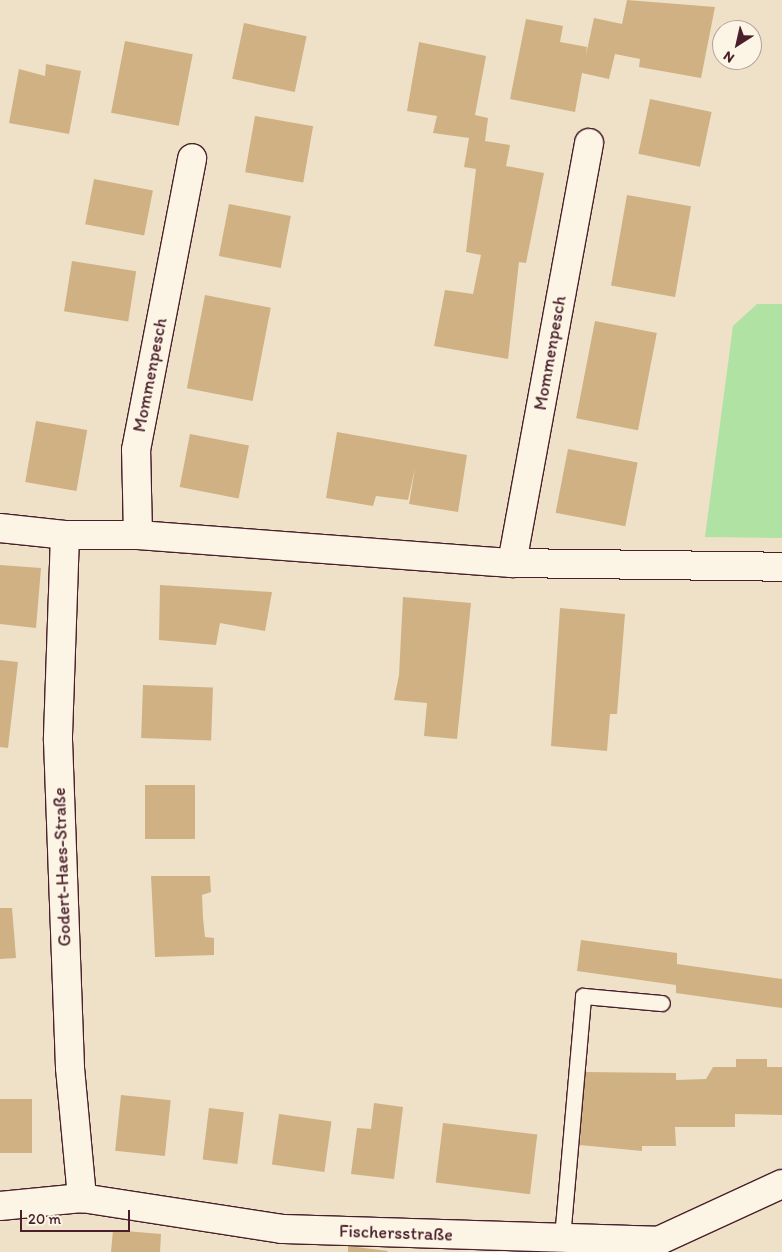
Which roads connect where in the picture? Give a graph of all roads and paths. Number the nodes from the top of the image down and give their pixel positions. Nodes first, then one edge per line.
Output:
1 (589, 144) dead end
2 (192, 158) dead end
3 (0, 528) edge
4 (65, 535) junction
5 (138, 535) junction
6 (512, 563) junction
7 (782, 567) edge
8 (662, 1003) dead end
9 (782, 1184) edge
10 (82, 1198) junction
11 (0, 1206) edge
12 (562, 1238) junction
13 (283, 1241) edge

1 - 6 street, Mommenpesch
2 - 5 street, Mommenpesch
3 - 4 street
4 - 5 street
4 - 10 street, Godert-Haes-Straße
5 - 6 street
6 - 7 street
8 - 12 lane
9 - 12 street, Fischersstraße
10 - 11 street, Fischersstraße
10 - 13 street, Fischersstraße
12 - 13 street, Fischersstraße

